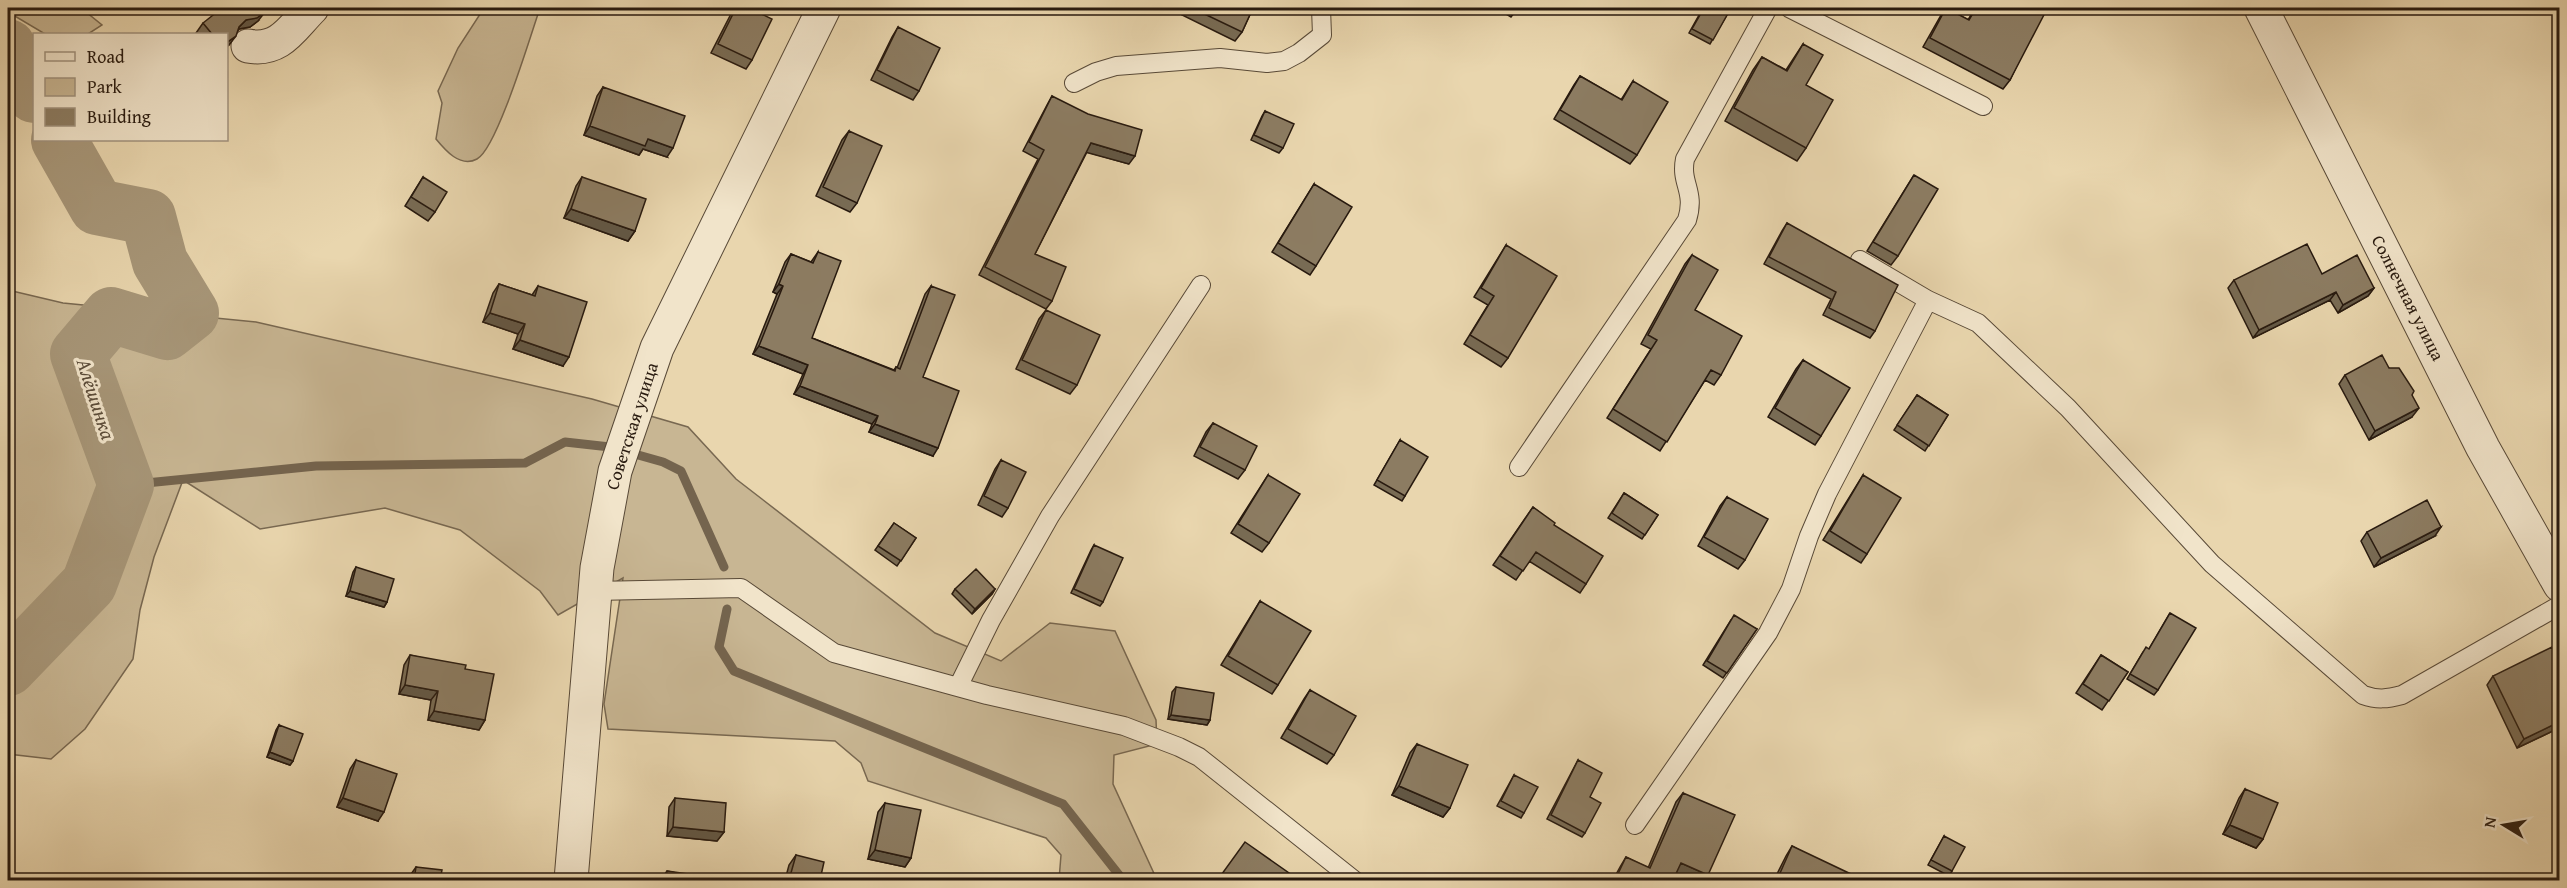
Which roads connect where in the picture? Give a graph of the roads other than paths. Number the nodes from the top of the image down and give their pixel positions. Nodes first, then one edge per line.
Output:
1 (312, 8) edge
2 (824, 8) edge
3 (1322, 8) edge
4 (1768, 8) edge
5 (1789, 8) edge
6 (2261, 8) edge
7 (248, 46) dead end
8 (1074, 83) dead end
9 (1983, 106) dead end
10 (1860, 260) dead end
11 (1201, 285) dead end
12 (1928, 300) junction
13 (1519, 467) dead end
14 (2559, 585) edge
15 (594, 591) junction
16 (2559, 605) edge
17 (958, 687) junction
18 (1635, 825) dead end
19 (571, 880) edge
20 (1354, 880) edge

1 - 7 street
2 - 15 street, Советская улица
3 - 8 lane
4 - 13 lane
5 - 9 lane
6 - 14 street, Солнечная улица
10 - 12 lane
11 - 17 lane
12 - 16 lane
12 - 18 lane
15 - 17 lane
15 - 19 street, Советская улица
17 - 20 lane

